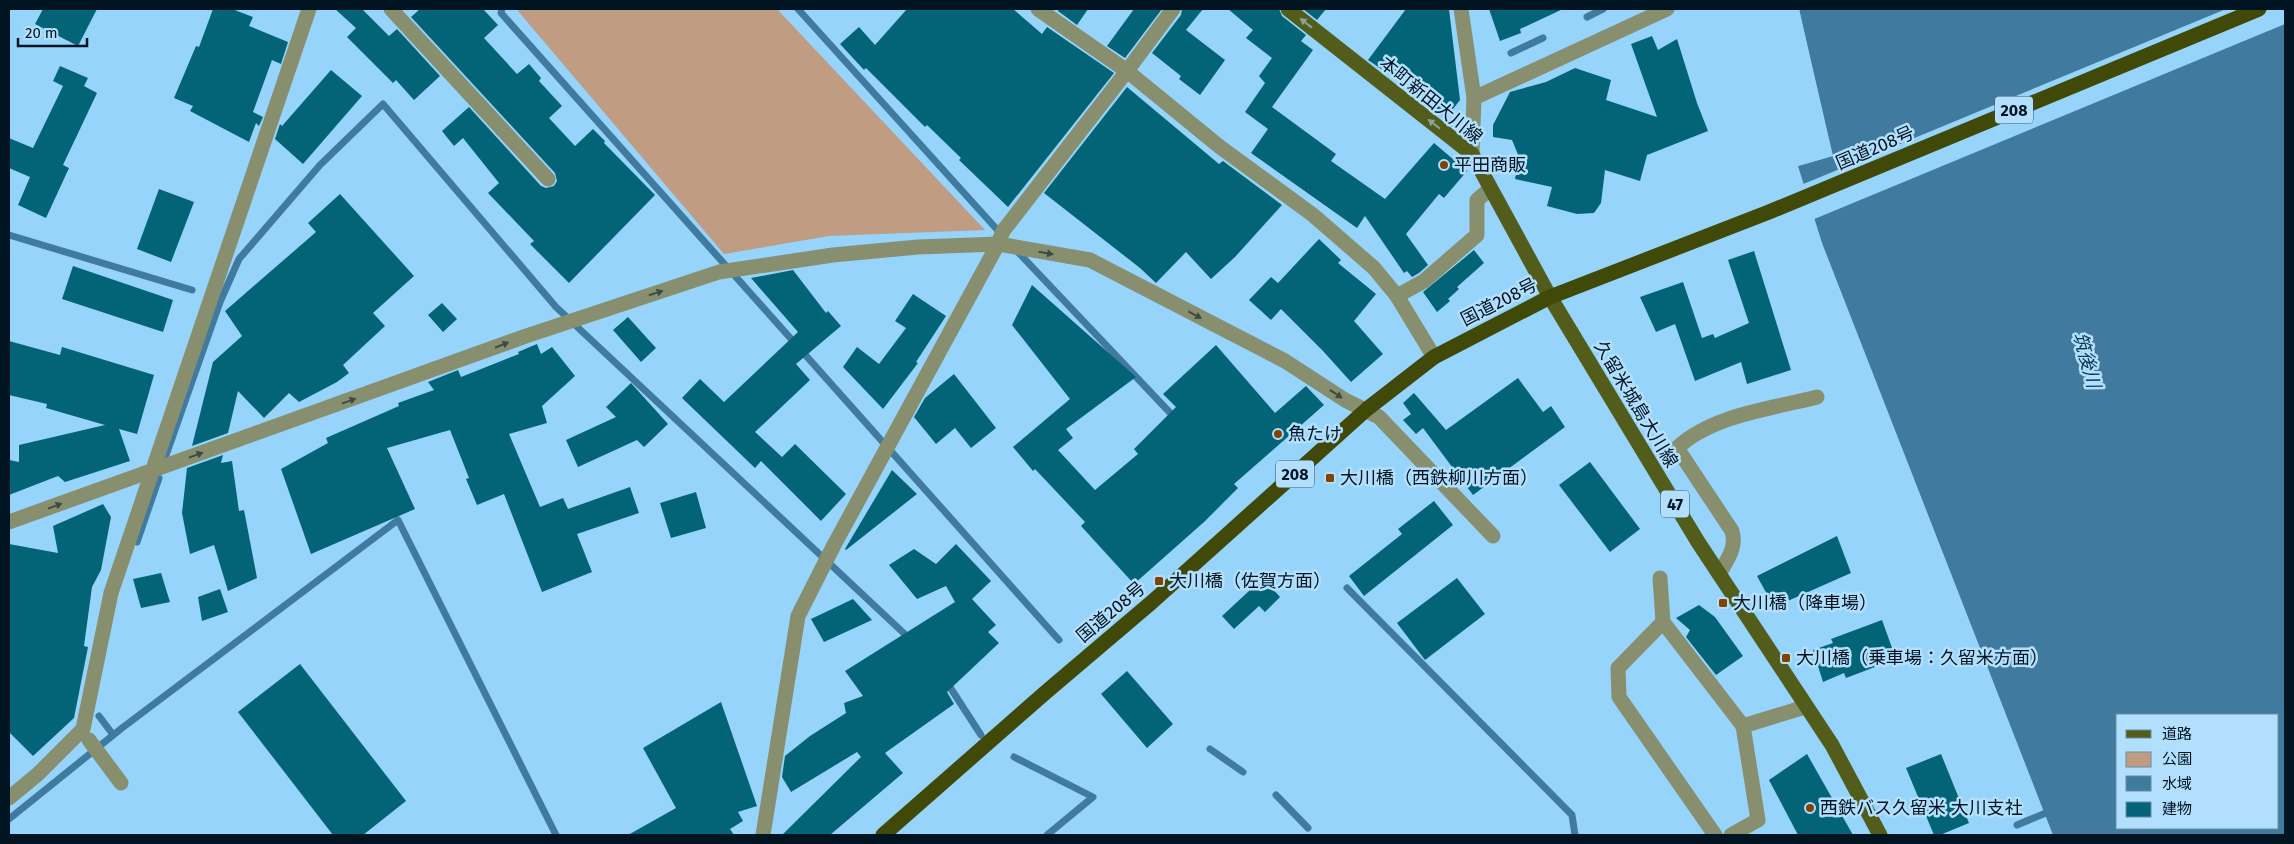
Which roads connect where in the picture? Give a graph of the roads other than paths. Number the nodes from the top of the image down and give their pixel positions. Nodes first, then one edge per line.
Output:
1 (309, 9) edge
2 (391, 9) edge
3 (1038, 9) edge
4 (1173, 9) edge
5 (1288, 9) edge
6 (1461, 9) edge
7 (1667, 9) edge
8 (2259, 9) edge
9 (1127, 72) junction
10 (1474, 98) junction
11 (1472, 154) junction
12 (548, 179) dead end
13 (1490, 189) junction
14 (998, 244) junction
15 (1398, 296) junction
16 (1550, 297) junction
17 (1434, 356) junction
18 (1817, 397) dead end
19 (1365, 411) junction
20 (150, 472) junction
21 (9, 522) edge
22 (1493, 536) dead end
23 (1719, 574) junction
24 (1660, 578) dead end
25 (1663, 622) junction
26 (1805, 707) junction
27 (1743, 726) junction
28 (89, 740) dead end
29 (121, 783) dead end
30 (9, 798) edge
31 (764, 835) edge
32 (883, 835) edge
33 (1715, 835) edge
34 (1731, 835) edge
35 (1880, 835) edge

1 - 20 street
2 - 12 street
3 - 9 street
4 - 9 street
11 -> 5 main road, 本町新田大川線
6 - 10 street
7 - 10 street
8 - 16 highway, 国道208号 / 208
9 - 14 street
9 - 15 street
10 - 11 street
11 - 13 main road, 本町新田大川線
13 - 15 street
13 - 16 main road, 本町新田大川線
14 -> 19 street
20 -> 14 street
14 - 31 street
15 - 17 street
16 - 17 highway, 国道208号 / 208
16 - 23 main road, 久留米城島大川線 / 47
17 - 19 highway, 国道208号 / 208
18 - 23 street
19 - 22 street
19 - 32 highway, 国道208号 / 208
21 -> 20 street
20 - 30 street
23 - 26 main road, 久留米城島大川線 / 47
24 - 25 street
25 - 27 street
25 - 33 street
26 - 27 street
26 - 35 main road, 久留米城島大川線 / 47
27 - 34 street
28 - 29 street

